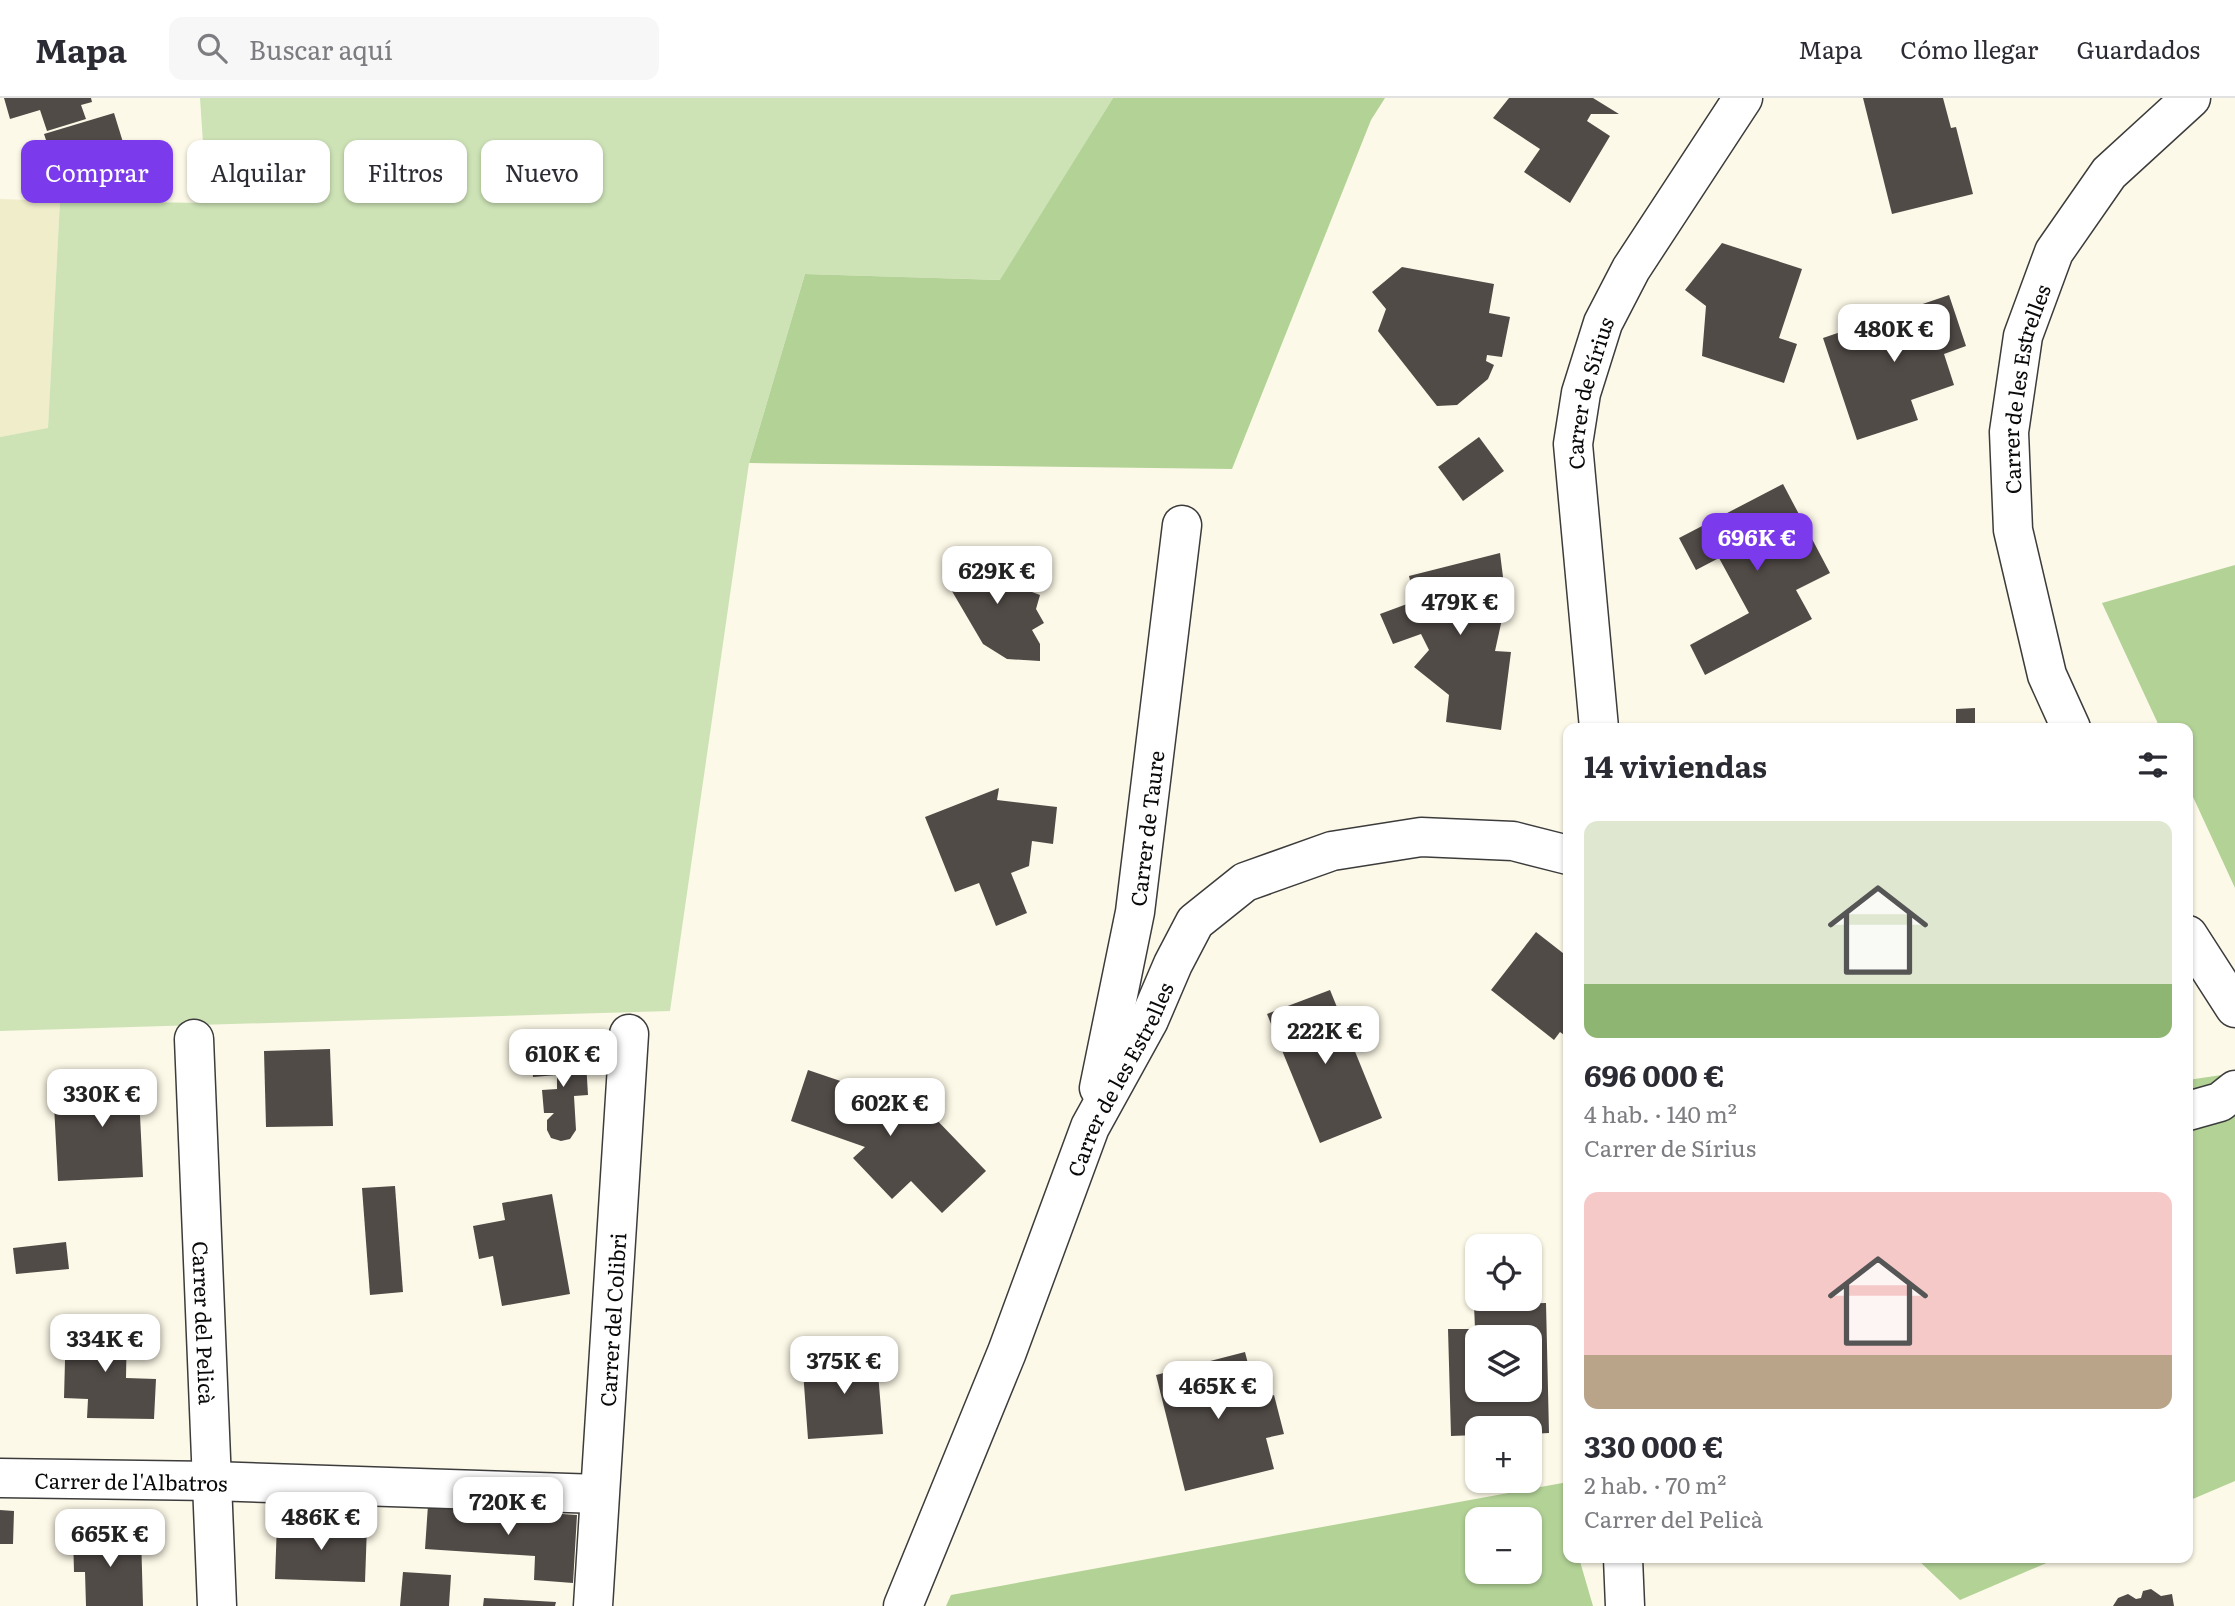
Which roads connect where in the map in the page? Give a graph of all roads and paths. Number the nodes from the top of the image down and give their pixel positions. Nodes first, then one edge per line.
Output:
1 (1743, 98) edge
2 (2191, 98) edge
3 (1182, 525) dead end
4 (1600, 723) edge
5 (2069, 723) edge
6 (1563, 854) edge
7 (2193, 943) edge
8 (2235, 1008) edge
9 (629, 1034) dead end
10 (194, 1039) dead end
11 (2235, 1090) edge
12 (2193, 1110) edge
13 (1090, 1127) junction
14 (0, 1478) edge
15 (212, 1481) junction
16 (599, 1494) junction
17 (1623, 1563) edge
18 (217, 1606) edge
19 (593, 1606) edge
20 (903, 1606) edge
21 (1625, 1606) edge

1 - 4 street, Carrer de Sírius
2 - 5 street, Carrer de les Estrelles
3 - 13 street, Carrer de Taure
6 - 13 street, Carrer de les Estrelles
7 - 8 street
9 - 16 street, Carrer del Colibri
10 - 15 street, Carrer del Pelicà
11 - 12 street
13 - 20 street, Carrer de les Estrelles
14 - 15 street, Carrer de l'Albatros
15 - 16 street, Carrer de l'Albatros
15 - 18 street, Carrer del Pelicà
16 - 19 street, Carrer del Colibri
17 - 21 street

